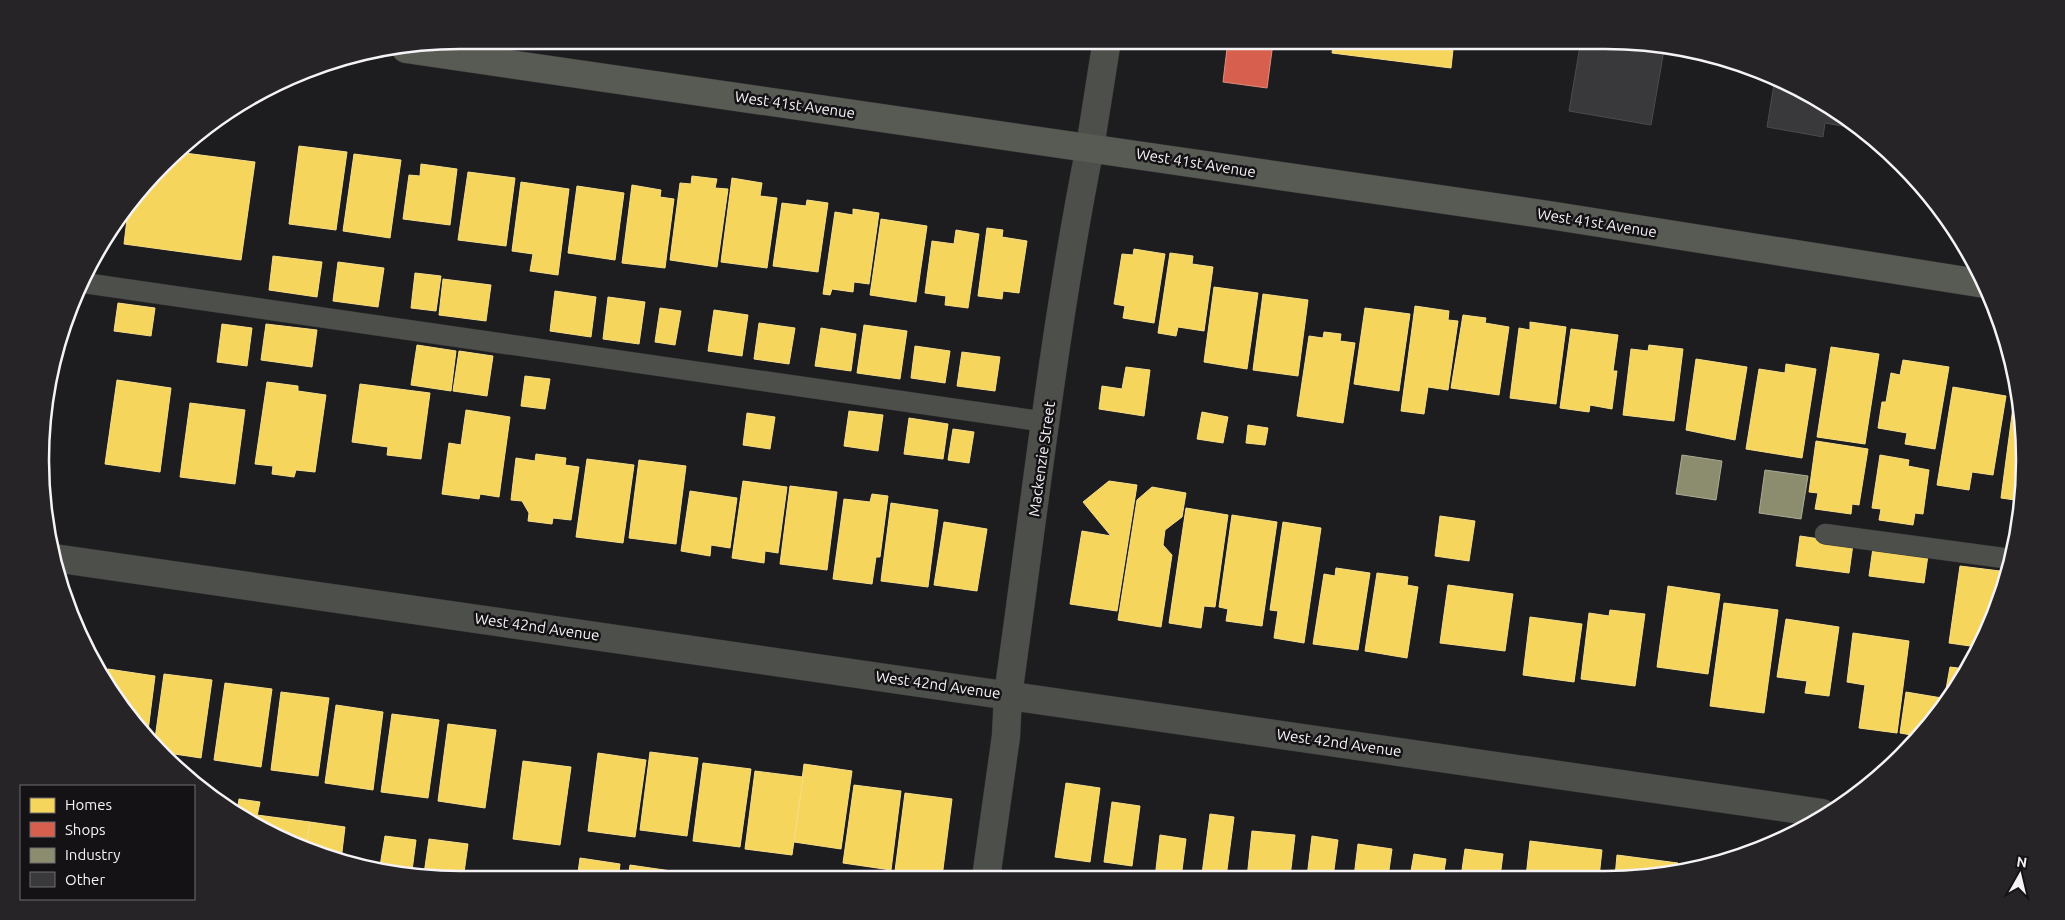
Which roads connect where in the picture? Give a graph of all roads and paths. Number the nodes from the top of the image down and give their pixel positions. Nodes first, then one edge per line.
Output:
1 (1106, 49) edge
2 (420, 51) edge
3 (1090, 147) junction
4 (1976, 283) edge
5 (89, 284) edge
6 (1046, 422) junction
7 (1825, 534) dead end
8 (2004, 558) edge
9 (61, 559) edge
10 (1008, 695) junction
11 (1817, 812) edge
12 (987, 871) edge

1 - 3 street, Mackenzie Street
2 - 3 main road, West 41st Avenue
3 - 4 main road, West 41st Avenue
3 - 6 street, Mackenzie Street
5 - 6 lane
6 - 10 street, Mackenzie Street
7 - 8 lane
9 - 10 street, West 42nd Avenue
10 - 11 street, West 42nd Avenue
10 - 12 street, Mackenzie Street

